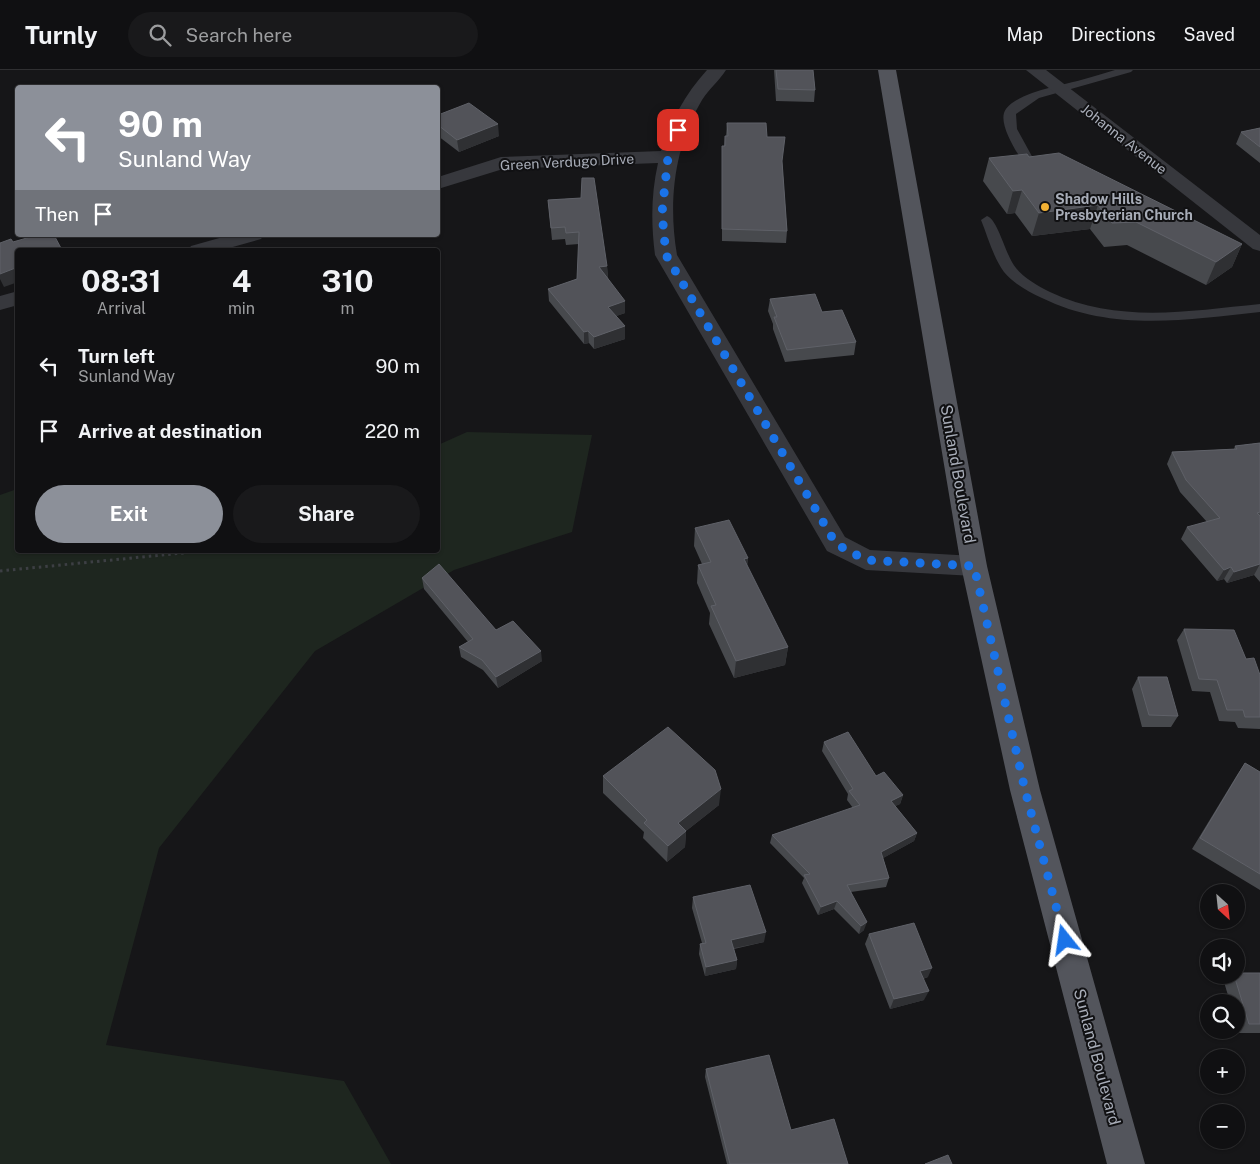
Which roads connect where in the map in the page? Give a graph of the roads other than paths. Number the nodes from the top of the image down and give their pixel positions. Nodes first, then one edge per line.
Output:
1 (717, 70) edge
2 (887, 70) edge
3 (1035, 70) edge
4 (1127, 70) edge
5 (1060, 89) junction
6 (668, 157) junction
7 (1028, 160) edge
8 (440, 182) edge
9 (987, 220) dead end
10 (247, 237) edge
11 (1260, 245) edge
12 (205, 248) edge
13 (15, 299) edge
14 (0, 303) edge
15 (1260, 308) edge
16 (974, 566) junction
17 (1126, 1164) edge

1 - 6 street
2 - 16 main road, Sunland Boulevard
3 - 5 street, Johanna Avenue
4 - 5 lane
5 - 7 lane
5 - 11 street, Johanna Avenue
6 - 8 street, Green Verdugo Drive
6 - 16 street
9 - 15 lane
10 - 12 street
13 - 14 street
16 - 17 main road, Sunland Boulevard

